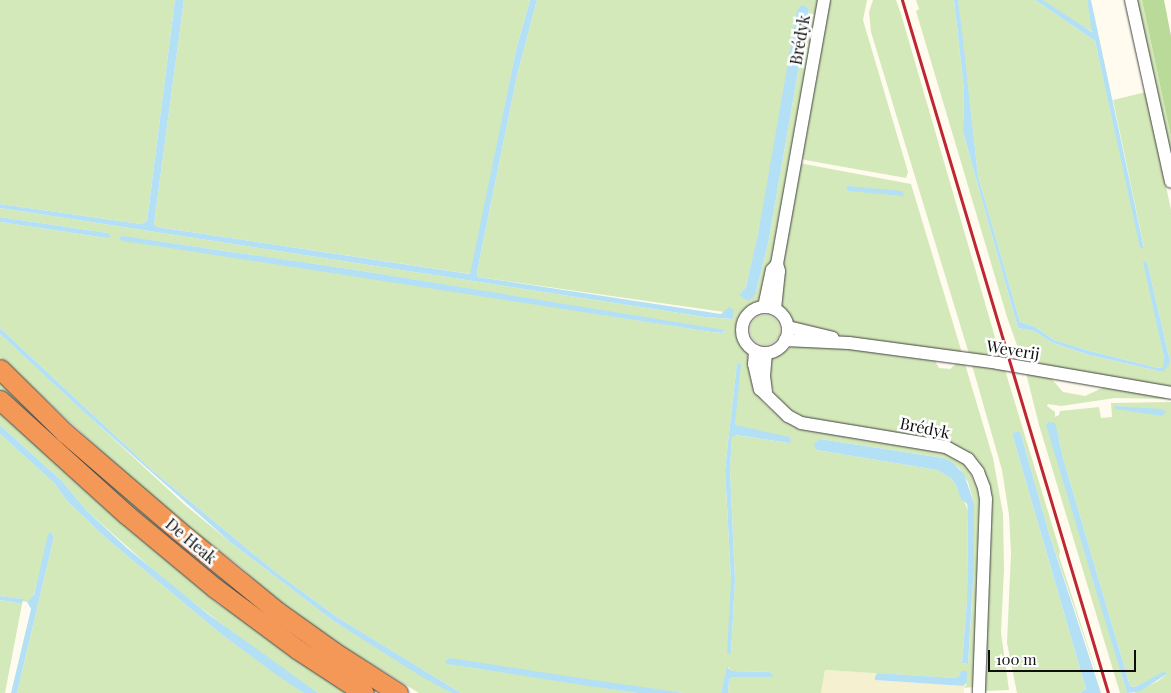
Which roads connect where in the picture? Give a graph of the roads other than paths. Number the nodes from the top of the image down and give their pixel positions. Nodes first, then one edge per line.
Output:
1 (824, 0) edge
2 (1131, 0) edge
3 (1171, 182) edge
4 (769, 308) junction
5 (788, 327) junction
6 (785, 340) junction
7 (849, 343) junction
8 (761, 352) junction
9 (0, 369) edge
10 (1171, 392) edge
11 (0, 400) edge
12 (364, 693) edge
13 (398, 693) edge
14 (979, 693) edge

1 - 4 street, Brédyk
2 - 3 street
4 - 5 street
4 - 8 street
5 - 6 street
5 - 7 street, Weverij
6 - 7 street, Weverij
6 - 8 street
7 - 10 street, Weverij
8 - 14 street, Brédyk
9 - 13 highway, De Heak
11 - 12 highway, De Heak

